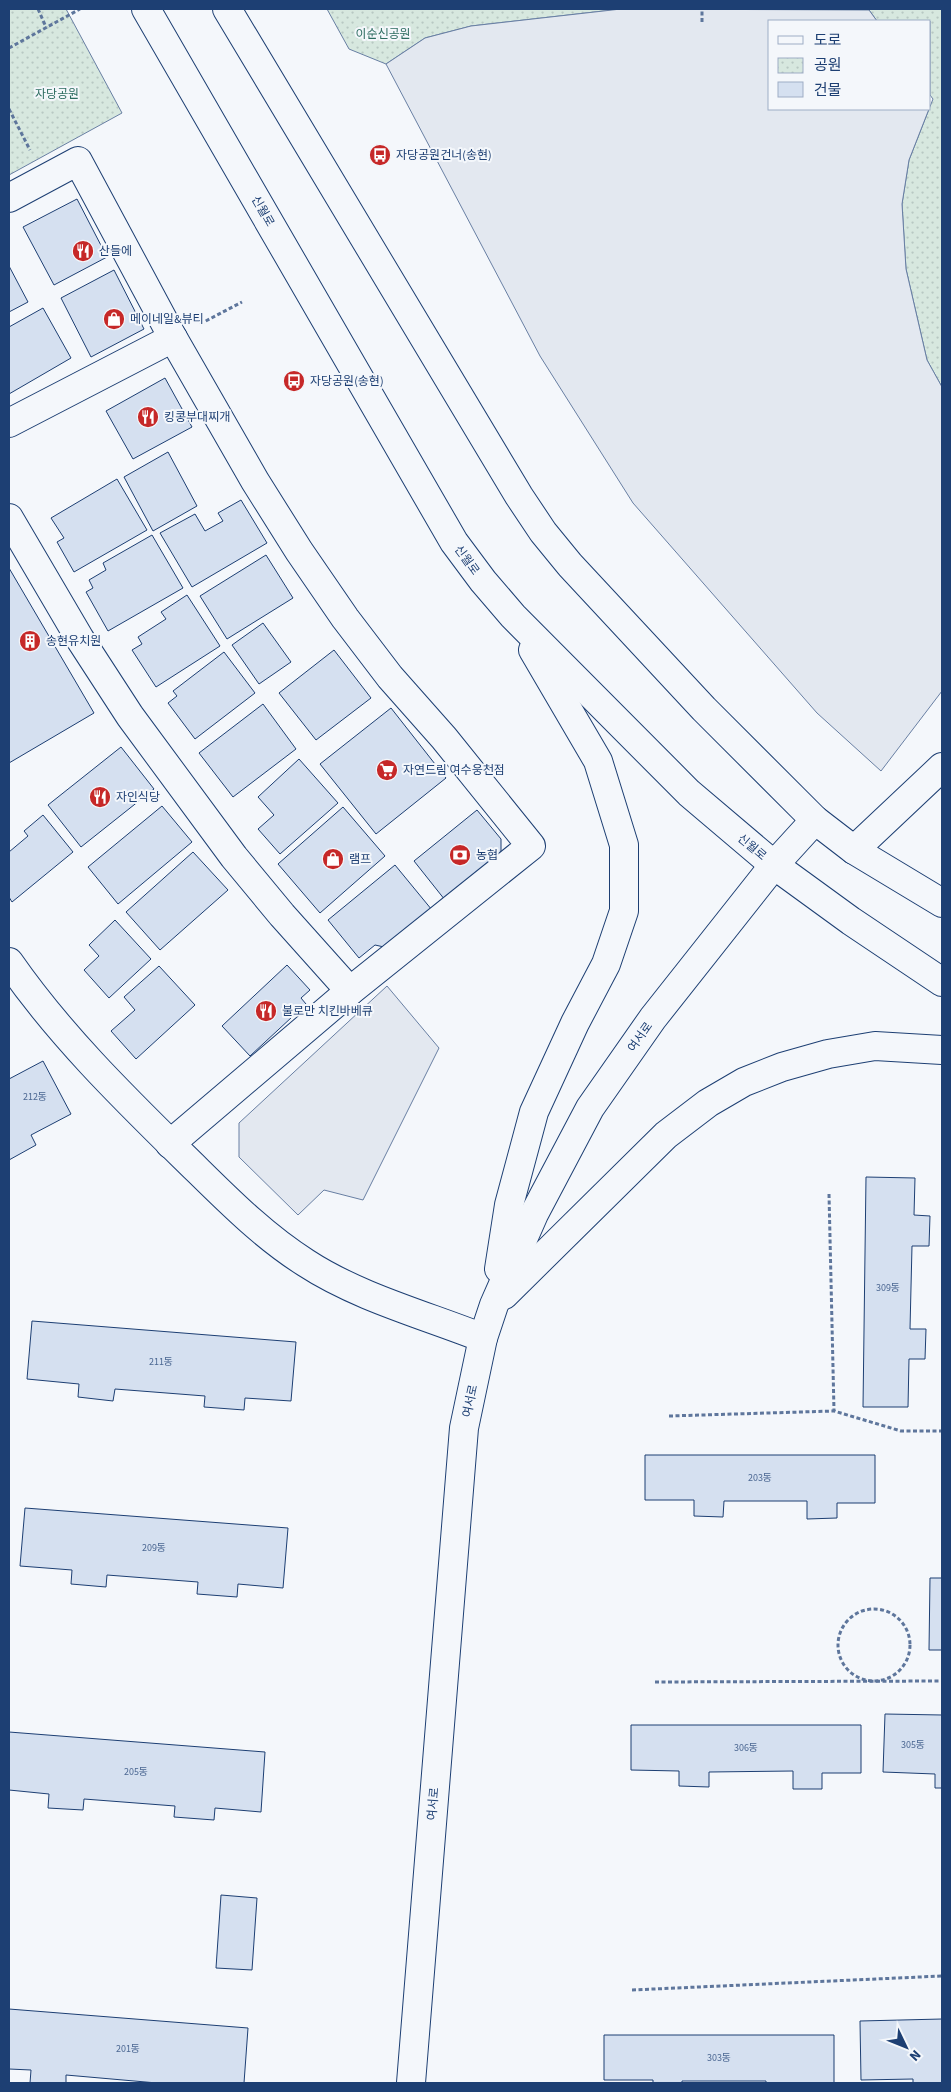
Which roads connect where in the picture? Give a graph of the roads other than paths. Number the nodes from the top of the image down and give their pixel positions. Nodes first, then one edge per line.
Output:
1 (146, 9) edge
2 (227, 9) edge
3 (9, 198) edge
4 (173, 338) junction
5 (9, 424) edge
6 (9, 518) edge
7 (513, 616) junction
8 (942, 767) edge
9 (816, 820) junction
10 (854, 850) junction
11 (774, 865) junction
12 (942, 903) edge
13 (9, 962) edge
14 (942, 982) edge
15 (350, 991) junction
16 (942, 1050) edge
17 (170, 1144) junction
18 (494, 1305) junction
19 (483, 1338) junction
20 (411, 2083) edge

1 - 7 street, 신월로
2 - 9 street
3 - 4 street
4 - 5 street
4 - 15 street
6 - 15 street
7 - 11 street, 신월로
7 - 18 street
8 - 10 street
9 - 10 street
9 - 11 street, 여서로
10 - 12 street
11 - 14 street, 신월로
11 - 18 street, 여서로
13 - 17 street
15 - 17 street
16 - 18 street
17 - 19 street
18 - 19 street, 여서로
19 - 20 street, 여서로

